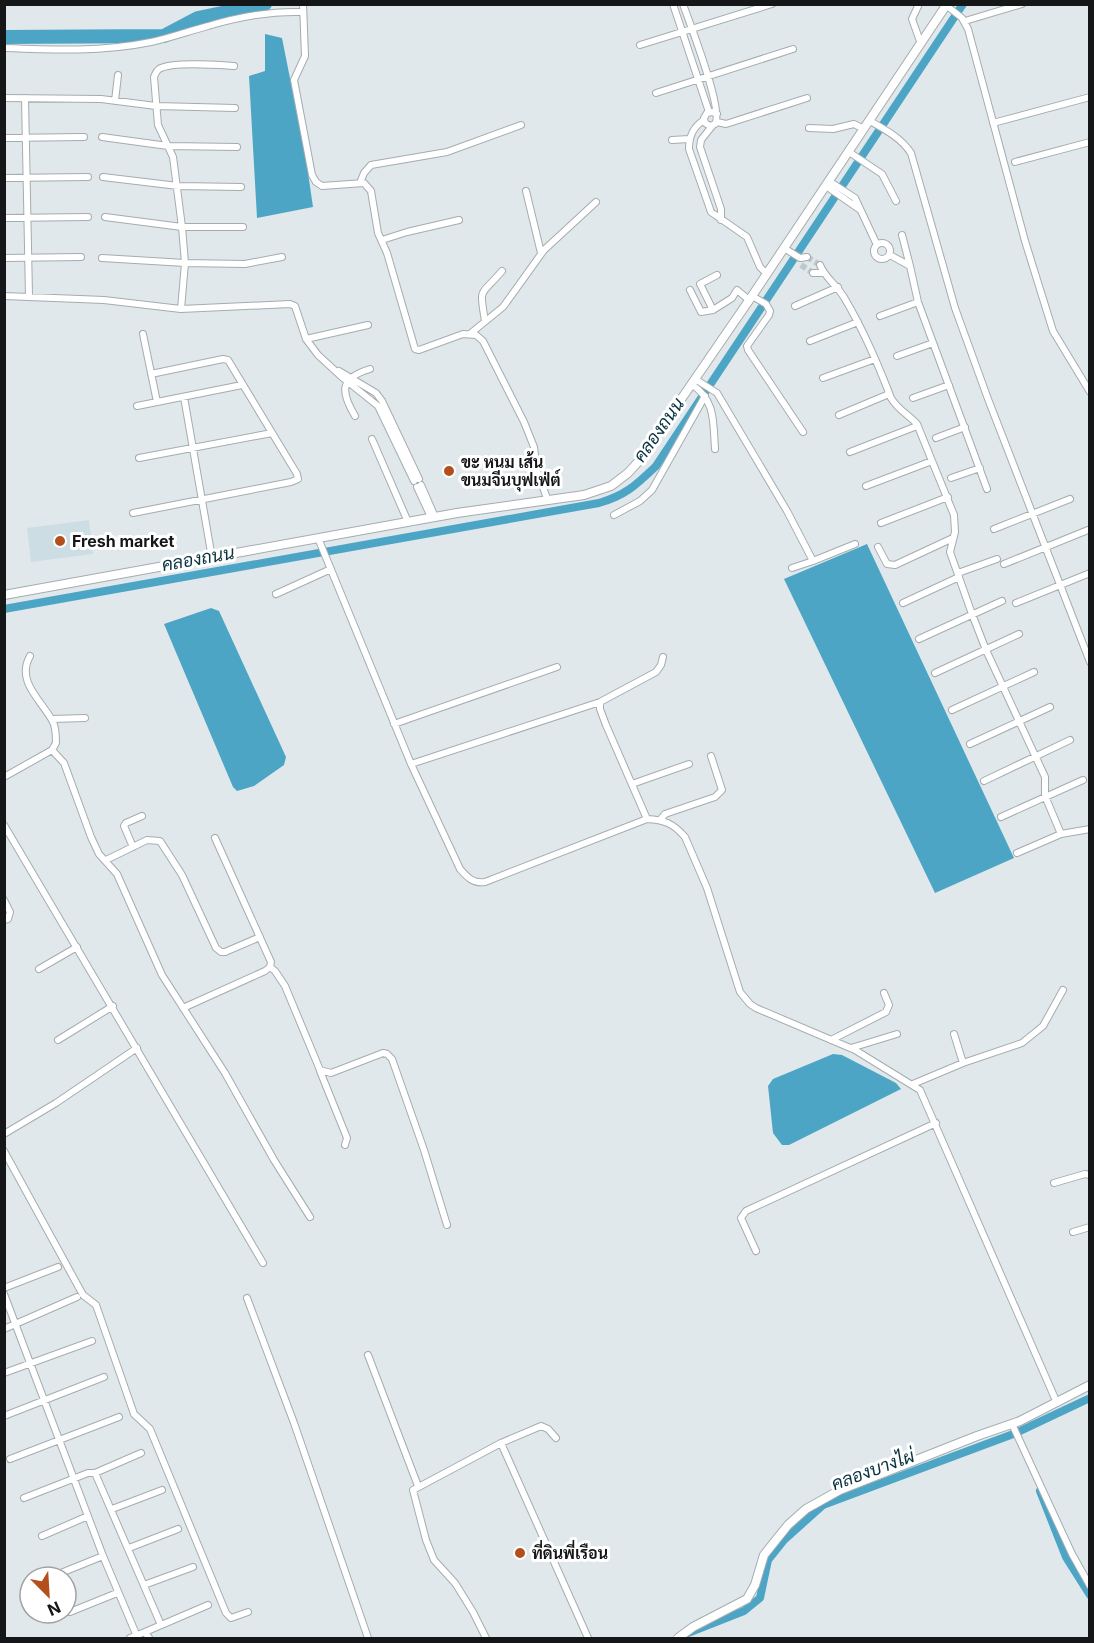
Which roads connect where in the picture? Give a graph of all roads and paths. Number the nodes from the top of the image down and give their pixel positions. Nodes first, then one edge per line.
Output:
1 (673, 4) edge
2 (683, 4) edge
3 (772, 4) edge
4 (919, 4) edge
5 (1022, 4) edge
6 (948, 6) edge
7 (303, 7) edge
8 (964, 20) junction
9 (691, 29) junction
10 (682, 33) junction
11 (921, 44) junction
12 (640, 45) dead end
13 (4, 48) edge
14 (793, 50) dead end
15 (234, 66) dead end
16 (118, 75) dead end
17 (708, 76) junction
18 (698, 79) junction
19 (656, 93) dead end
20 (4, 98) edge
21 (25, 98) junction
22 (807, 98) dead end
23 (1089, 98) edge
24 (115, 101) junction
25 (156, 106) junction
26 (235, 108) dead end
27 (709, 112) junction
28 (717, 114) junction
29 (704, 120) junction
30 (993, 123) junction
31 (715, 124) junction
32 (521, 125) dead end
33 (870, 125) junction
34 (809, 128) dead end
35 (84, 137) dead end
36 (102, 137) dead end
37 (4, 138) edge
38 (27, 138) junction
39 (689, 139) junction
40 (672, 140) dead end
41 (1089, 142) edge
42 (168, 146) junction
43 (237, 147) dead end
44 (851, 153) junction
45 (1015, 162) dead end
46 (88, 177) dead end
47 (103, 177) dead end
48 (4, 178) edge
49 (27, 178) junction
50 (360, 183) junction
51 (830, 185) junction
52 (178, 186) junction
53 (241, 188) dead end
54 (526, 191) dead end
55 (896, 201) dead end
56 (596, 202) dead end
57 (29, 217) junction
58 (105, 217) dead end
59 (4, 218) edge
60 (88, 218) dead end
61 (459, 220) dead end
62 (721, 220) junction
63 (182, 227) junction
64 (243, 227) dead end
65 (902, 235) dead end
66 (382, 240) junction
67 (877, 245) junction
68 (786, 249) junction
69 (542, 253) junction
70 (890, 255) junction
71 (81, 256) dead end
72 (807, 256) tunnel mouth
73 (282, 257) dead end
74 (4, 258) edge
75 (29, 258) junction
76 (102, 258) dead end
77 (185, 263) junction
78 (820, 265) tunnel mouth
79 (910, 266) junction
80 (502, 272) dead end
81 (813, 273) tunnel mouth
82 (823, 273) junction
83 (766, 274) junction
84 (717, 275) dead end
85 (838, 287) junction
86 (690, 290) dead end
87 (4, 296) edge
88 (29, 296) junction
89 (752, 298) junction
90 (918, 302) junction
91 (795, 306) dead end
92 (181, 309) junction
93 (712, 310) junction
94 (880, 316) dead end
95 (485, 321) junction
96 (858, 322) junction
97 (368, 325) dead end
98 (471, 333) junction
99 (143, 334) dead end
100 (306, 339) junction
101 (810, 341) dead end
102 (933, 343) junction
103 (897, 356) dead end
104 (875, 359) junction
105 (370, 369) dead end
106 (151, 374) junction
107 (823, 378) dead end
108 (349, 380) junction
109 (695, 382) junction
110 (242, 385) junction
111 (949, 385) junction
112 (1089, 392) edge
113 (889, 394) junction
114 (705, 395) junction
115 (184, 397) junction
116 (914, 398) dead end
117 (157, 402) junction
118 (137, 406) dead end
119 (839, 415) dead end
120 (355, 416) dead end
121 (917, 426) junction
122 (965, 427) junction
123 (803, 432) dead end
124 (272, 434) junction
125 (936, 438) dead end
126 (372, 439) dead end
127 (193, 448) junction
128 (715, 449) dead end
129 (850, 452) dead end
130 (139, 458) dead end
131 (932, 461) junction
132 (980, 468) junction
133 (951, 478) dead end
134 (866, 486) dead end
135 (987, 489) dead end
136 (948, 497) junction
137 (1070, 499) dead end
138 (202, 500) junction
139 (548, 501) junction
140 (133, 513) dead end
141 (1032, 514) junction
142 (614, 515) dead end
143 (433, 517) junction
144 (408, 522) junction
145 (881, 523) dead end
146 (994, 529) dead end
147 (1088, 530) edge
148 (953, 538) junction
149 (319, 542) junction
150 (855, 544) dead end
151 (878, 547) dead end
152 (1045, 547) junction
153 (212, 558) junction
154 (997, 559) dead end
155 (813, 561) junction
156 (1004, 564) dead end
157 (792, 568) dead end
158 (331, 569) junction
159 (1089, 573) edge
160 (958, 575) junction
161 (1060, 585) junction
162 (276, 594) dead end
163 (4, 595) edge
164 (1002, 601) dead end
165 (903, 603) dead end
166 (1016, 603) dead end
167 (972, 614) junction
168 (1019, 634) dead end
169 (919, 639) dead end
170 (986, 650) junction
171 (30, 656) dead end
172 (663, 657) dead end
173 (1089, 662) edge
174 (557, 667) dead end
175 (1034, 672) dead end
176 (935, 673) dead end
177 (1004, 685) junction
178 (600, 702) junction
179 (1050, 707) dead end
180 (952, 710) dead end
181 (85, 718) dead end
182 (52, 719) junction
183 (1020, 721) junction
184 (394, 724) junction
185 (1070, 740) dead end
186 (970, 744) dead end
187 (52, 750) junction
188 (711, 756) dead end
189 (1036, 756) junction
190 (411, 764) junction
191 (689, 764) dead end
192 (4, 777) edge
193 (1083, 780) dead end
194 (984, 781) dead end
195 (632, 784) junction
196 (1045, 796) junction
197 (142, 816) dead end
198 (1001, 817) dead end
199 (647, 819) junction
200 (660, 820) junction
201 (4, 825) edge
202 (1089, 830) edge
203 (1061, 834) junction
204 (215, 838) dead end
205 (133, 847) junction
206 (1017, 853) dead end
207 (106, 860) junction
208 (4, 900) edge
209 (4, 920) edge
210 (260, 937) junction
211 (77, 946) junction
212 (270, 967) junction
213 (39, 969) dead end
214 (1063, 990) dead end
215 (884, 993) dead end
216 (113, 1006) junction
217 (183, 1008) junction
218 (897, 1034) dead end
219 (954, 1035) dead end
220 (57, 1040) dead end
221 (831, 1040) junction
222 (137, 1048) junction
223 (851, 1048) junction
224 (963, 1063) junction
225 (320, 1070) junction
226 (913, 1084) junction
227 (936, 1123) junction
228 (4, 1134) edge
229 (345, 1145) dead end
230 (4, 1151) edge
231 (1089, 1175) edge
232 (1054, 1183) dead end
233 (310, 1217) dead end
234 (447, 1225) dead end
235 (1089, 1227) edge
236 (1072, 1232) dead end
237 (756, 1251) dead end
238 (263, 1263) dead end
239 (58, 1267) dead end
240 (4, 1288) edge
241 (4, 1294) edge
242 (77, 1297) dead end
243 (247, 1298) dead end
244 (16, 1325) junction
245 (4, 1329) edge
246 (92, 1341) dead end
247 (368, 1355) dead end
248 (31, 1364) junction
249 (4, 1373) edge
250 (104, 1377) dead end
251 (1089, 1385) edge
252 (45, 1401) junction
253 (1057, 1403) junction
254 (4, 1416) edge
255 (119, 1417) dead end
256 (1012, 1426) junction
257 (556, 1438) dead end
258 (60, 1440) junction
259 (501, 1443) junction
260 (141, 1453) dead end
261 (10, 1459) dead end
262 (95, 1473) junction
263 (75, 1479) junction
264 (418, 1486) junction
265 (162, 1490) dead end
266 (24, 1498) dead end
267 (112, 1509) junction
268 (88, 1516) junction
269 (178, 1529) dead end
270 (42, 1536) dead end
271 (129, 1548) junction
272 (103, 1556) junction
273 (78, 1566) edge
274 (193, 1567) dead end
275 (144, 1585) junction
276 (1089, 1586) edge
277 (117, 1593) junction
278 (208, 1605) dead end
279 (78, 1609) edge
280 (248, 1612) dead end
281 (162, 1625) junction
282 (145, 1632) junction
283 (134, 1637) edge
284 (149, 1638) edge
285 (368, 1638) edge
286 (486, 1638) edge
287 (588, 1638) edge
288 (678, 1638) edge

1 - 10 street
2 - 9 street
3 - 9 street
4 - 11 street
5 - 8 street
6 - 8 street
6 - 11 street
7 - 13 street
7 - 50 street
8 - 30 street
9 - 10 street
9 - 17 street
10 - 12 street
10 - 18 street
11 - 33 street
14 - 17 street
15 - 25 street
16 - 24 street
17 - 18 street
17 - 28 street
18 - 19 street
18 - 27 street
20 - 21 street
21 - 24 street
21 - 38 street
22 - 31 street
23 - 30 street
24 - 25 street
25 - 26 street
25 - 42 street
27 - 28 street
27 - 29 street
28 - 31 street
29 - 31 street
29 - 39 street
30 - 112 street
31 - 62 street
32 - 50 street
33 - 34 street
33 - 44 street
33 - 141 street
35 - 38 street
36 - 42 street
37 - 38 street
38 - 49 street
39 - 40 street
39 - 62 street
41 - 45 street
42 - 43 street
42 - 52 street
44 - 51 street
44 - 55 street
46 - 49 street
47 - 52 street
48 - 49 street
49 - 57 street
50 - 66 street
51 - 67 street
51 - 68 street
52 - 53 street
52 - 63 street
54 - 69 street
56 - 69 street
57 - 59 street
57 - 60 street
57 - 75 street
58 - 63 street
61 - 66 street
62 - 83 street
63 - 64 street
63 - 77 street
65 - 79 street
66 - 98 street
67 - 70 street
67 - 70 street
68 - 72 street
68 - 83 street
69 - 95 street
70 - 79 street
71 - 75 street
73 - 77 street
74 - 75 street
75 - 88 street
76 - 77 street
77 - 92 street
78 - 82 street
79 - 90 street
80 - 95 street
81 - 82 street
82 - 85 street
83 - 89 street
84 - 93 street
85 - 91 street
85 - 96 street
86 - 93 street
87 - 88 street
88 - 92 street
89 - 93 street
89 - 109 street
89 - 123 street
90 - 94 street
90 - 102 street
92 - 100 street
95 - 98 street
96 - 101 street
96 - 104 street
97 - 100 street
98 - 139 street
99 - 106 street
100 - 108 street
102 - 103 street
102 - 111 street
104 - 107 street
104 - 113 street
105 - 108 street
106 - 110 street
106 - 117 street
108 - 120 street
108 - 143 street
109 - 114 street
109 - 139 street
109 - 155 street
110 - 115 street
110 - 124 street
111 - 116 street
111 - 122 street
113 - 119 street
113 - 121 street
114 - 128 street
114 - 142 street
115 - 117 street
115 - 127 street
117 - 118 street
121 - 129 street
121 - 131 street
122 - 125 street
122 - 132 street
124 - 127 street
124 - 138 street
126 - 144 street
127 - 130 street
127 - 138 street
131 - 134 street
131 - 136 street
132 - 133 street
132 - 135 street
136 - 145 street
136 - 148 street
137 - 141 street
138 - 140 street
138 - 153 street
139 - 143 street
141 - 146 street
141 - 152 street
143 - 144 street
144 - 149 street
147 - 152 street
148 - 151 street
148 - 160 street
149 - 153 street
149 - 158 street
150 - 155 street
152 - 156 street
152 - 161 street
153 - 163 street
154 - 160 street
155 - 157 street
158 - 162 street
158 - 184 street
159 - 161 street
160 - 165 street
160 - 167 street
161 - 166 street
161 - 173 street
164 - 167 street
167 - 169 street
167 - 170 street
168 - 170 street
170 - 176 street
170 - 177 street
171 - 182 street
172 - 178 street
174 - 184 street
175 - 177 street
177 - 180 street
177 - 183 street
178 - 190 street
178 - 195 street
179 - 183 street
181 - 182 street
182 - 187 street
183 - 186 street
183 - 189 street
184 - 190 street
185 - 189 street
187 - 192 street
187 - 207 street
188 - 200 street
189 - 194 street
189 - 196 street
190 - 199 street
191 - 195 street
193 - 196 street
195 - 199 street
196 - 198 street
196 - 203 street
197 - 205 street
199 - 200 street
200 - 221 street
201 - 211 street
202 - 203 street
203 - 206 street
204 - 210 street
205 - 207 street
205 - 210 street
207 - 217 street
208 - 209 street
210 - 212 street
211 - 213 street
211 - 216 street
212 - 217 street
212 - 225 street
214 - 224 street
215 - 221 street
216 - 220 street
216 - 222 street
217 - 233 street
218 - 223 street
219 - 224 street
221 - 223 street
222 - 228 street
222 - 238 street
223 - 226 street
224 - 226 street
225 - 229 street
225 - 234 street
226 - 227 street
227 - 237 street
227 - 253 street
230 - 280 street
231 - 232 street
235 - 236 street
239 - 240 street
241 - 244 street
242 - 244 street
243 - 285 street
244 - 245 street
244 - 248 street
246 - 248 street
247 - 264 street
248 - 249 street
248 - 252 street
250 - 252 street
251 - 253 street
252 - 254 street
252 - 258 street
253 - 256 street
255 - 258 street
256 - 276 street
256 - 288 street
257 - 259 street
258 - 261 street
258 - 263 street
259 - 264 street
259 - 287 street
260 - 262 street
262 - 263 street
262 - 267 street
263 - 266 street
263 - 268 street
264 - 286 street
265 - 267 street
267 - 271 street
268 - 270 street
268 - 272 street
269 - 271 street
271 - 275 street
272 - 273 street
272 - 277 street
274 - 275 street
275 - 281 street
277 - 279 street
277 - 283 street
278 - 281 street
281 - 282 street
282 - 283 street
282 - 284 street

